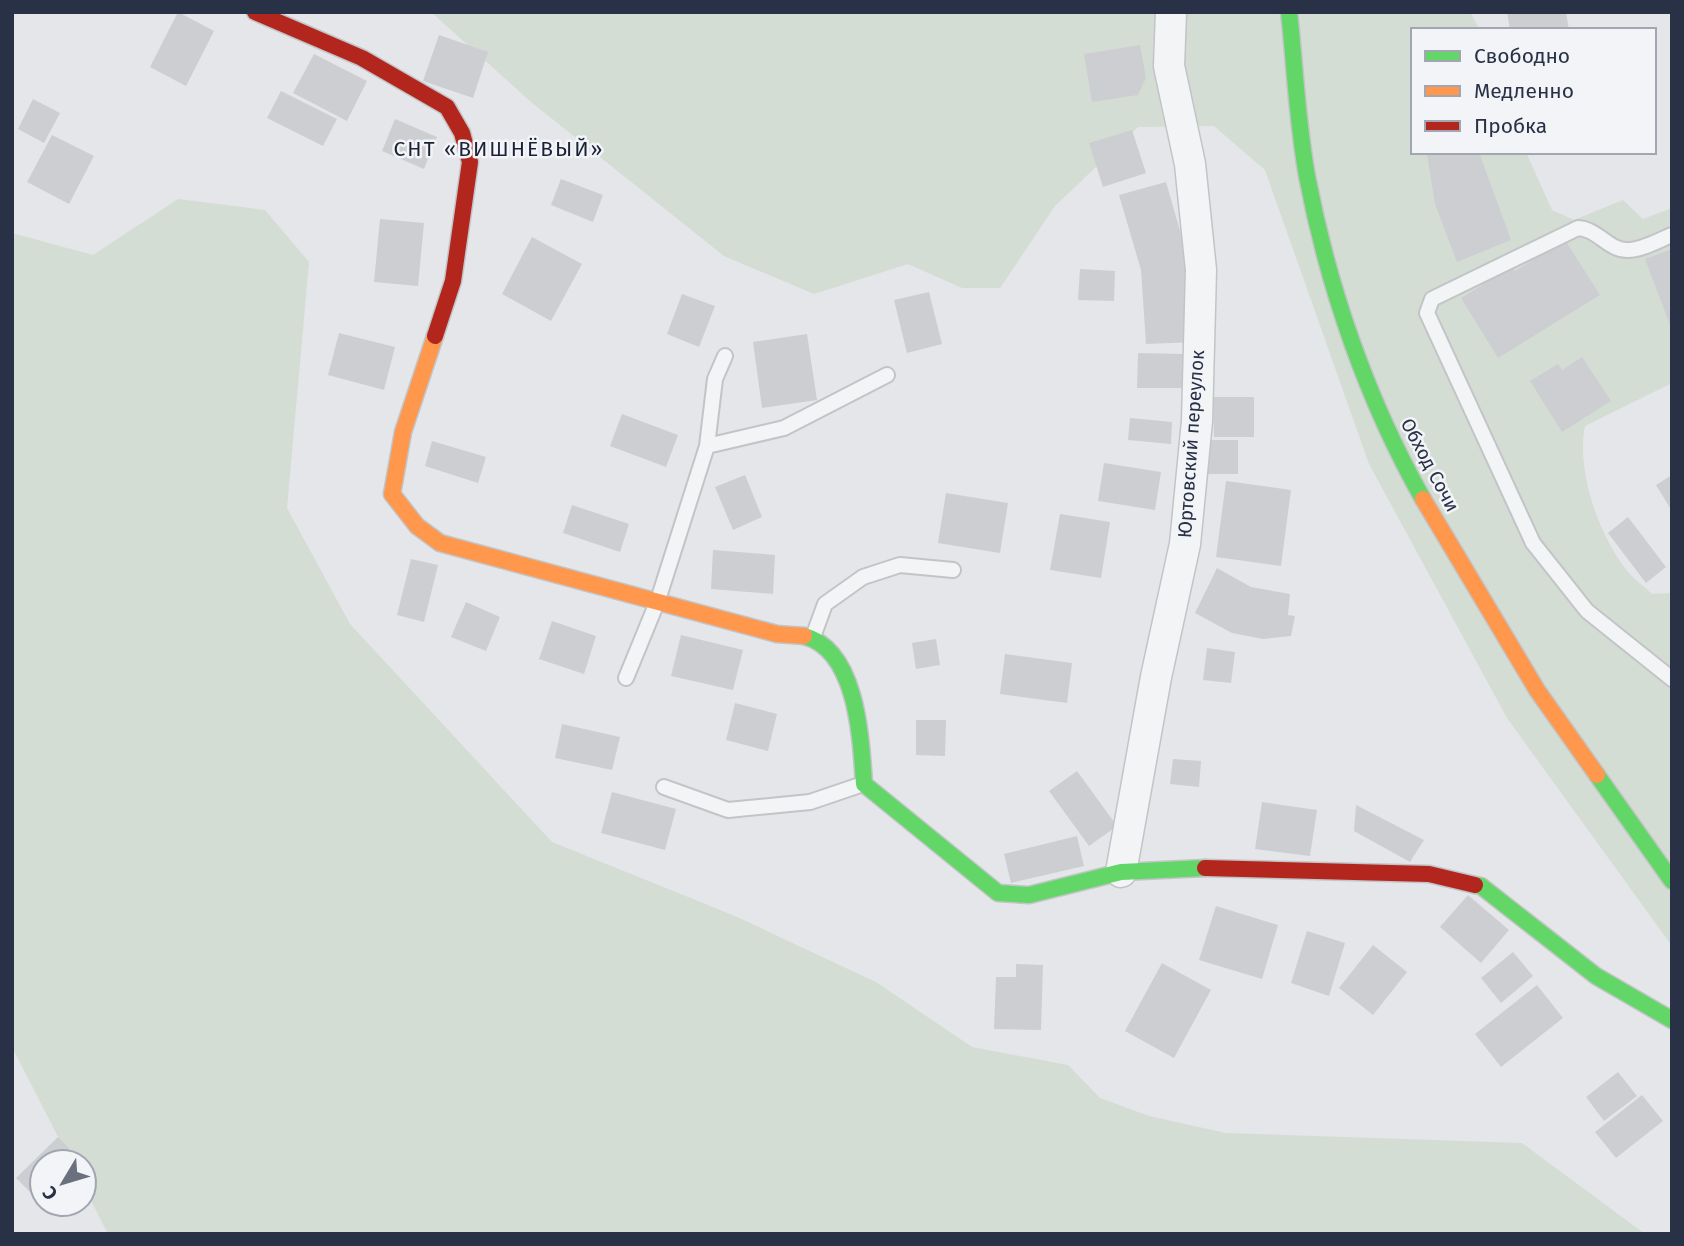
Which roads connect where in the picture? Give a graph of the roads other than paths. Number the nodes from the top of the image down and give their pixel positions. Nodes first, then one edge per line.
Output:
1 (255, 12) edge
2 (1171, 12) edge
3 (1289, 12) edge
4 (1672, 235) edge
5 (725, 356) dead end
6 (887, 375) dead end
7 (707, 446) junction
8 (953, 570) dead end
9 (657, 600) junction
10 (812, 638) junction
11 (626, 678) dead end
12 (1672, 679) edge
13 (864, 784) junction
14 (664, 787) dead end
15 (1121, 872) junction
16 (1672, 881) edge
17 (1672, 1020) edge

1 - 9 main road
2 - 15 street, Юртовский переулок
3 - 16 main road, Обход Сочи
4 - 12 lane
5 - 7 lane
6 - 7 lane
7 - 9 lane
8 - 10 lane
9 - 10 main road
9 - 11 lane
10 - 13 main road
13 - 14 lane
13 - 15 main road
15 - 17 main road

